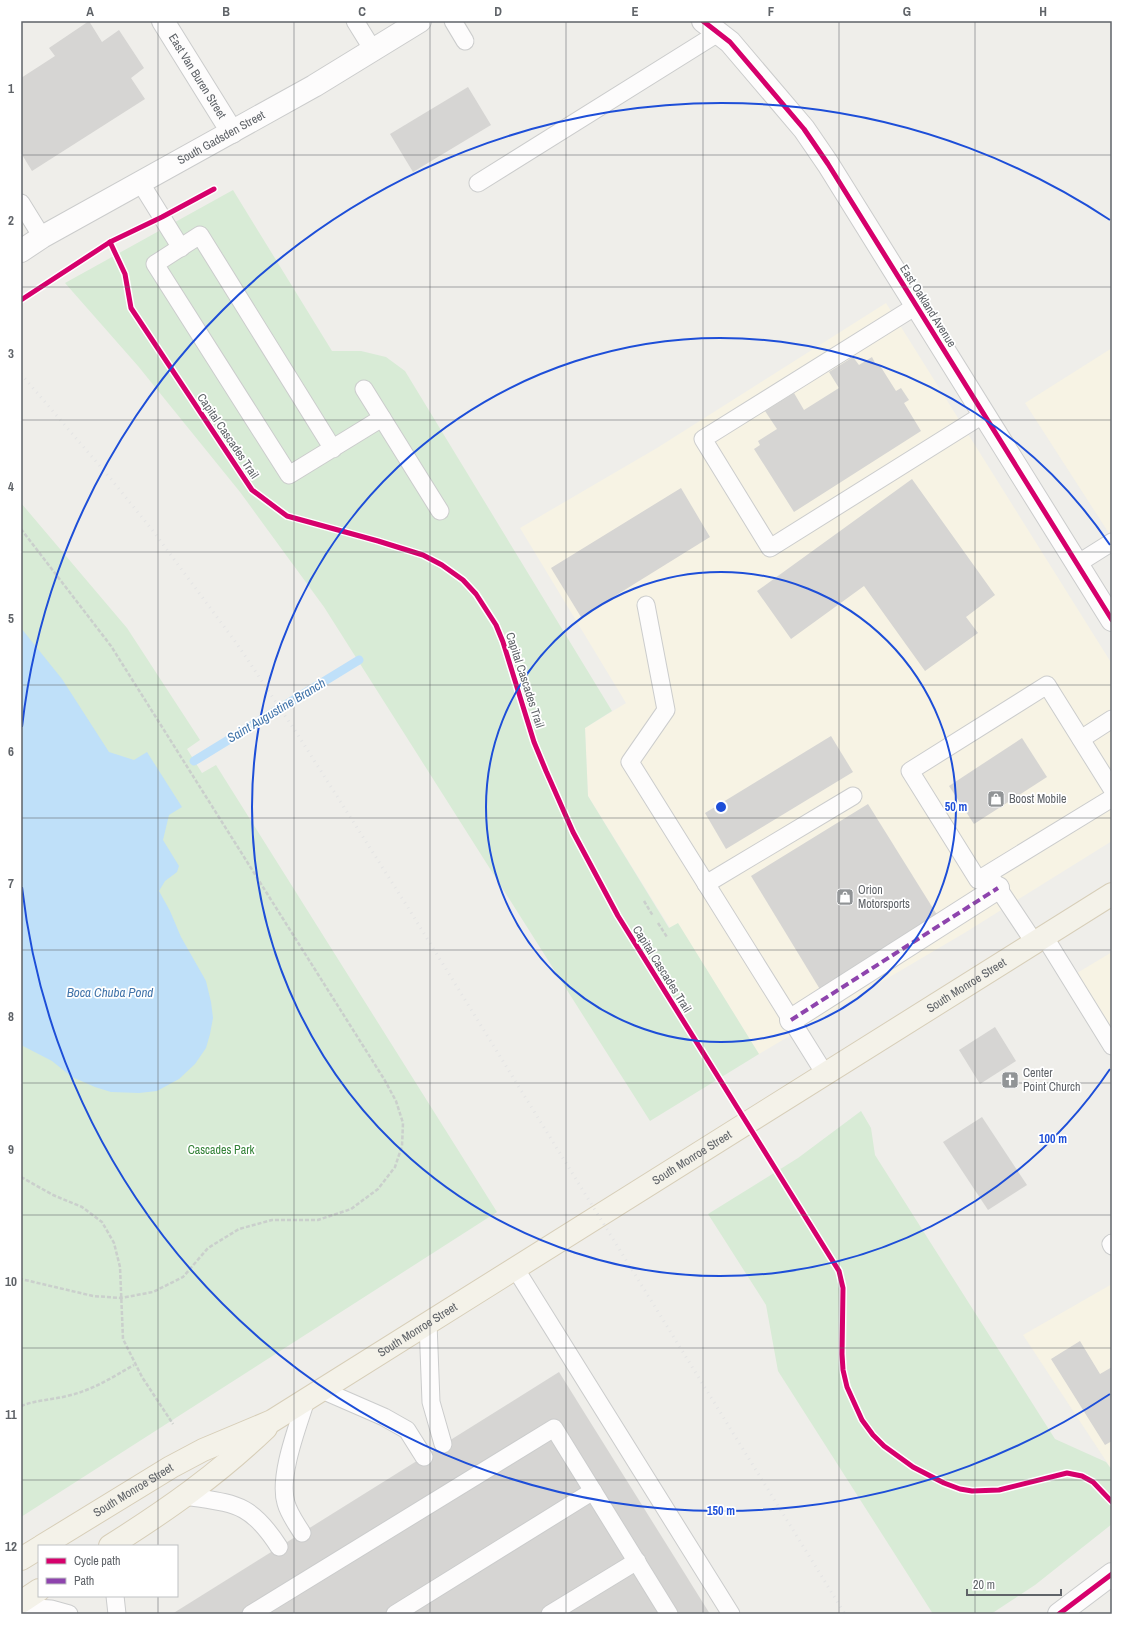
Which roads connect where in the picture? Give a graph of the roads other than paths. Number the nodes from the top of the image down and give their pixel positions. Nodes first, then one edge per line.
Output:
1 (163, 21) edge
2 (355, 21) edge
3 (420, 21) edge
4 (453, 21) edge
5 (711, 27) edge
6 (465, 41) dead end
7 (373, 50) junction
8 (232, 132) junction
9 (140, 182) junction
10 (478, 183) dead end
11 (21, 203) edge
12 (42, 237) junction
13 (181, 248) junction
14 (21, 250) edge
15 (916, 306) junction
16 (364, 389) dead end
17 (984, 414) junction
18 (382, 418) junction
19 (333, 449) junction
20 (440, 511) dead end
21 (1112, 542) edge
22 (1077, 564) junction
23 (646, 605) dead end
24 (1112, 620) edge
25 (1112, 719) edge
26 (1081, 739) junction
27 (1112, 789) edge
28 (853, 796) dead end
29 (1112, 798) edge
30 (993, 881) junction
31 (706, 884) junction
32 (1112, 894) edge
33 (1039, 939) junction
34 (791, 1020) junction
35 (1112, 1046) edge
36 (825, 1074) junction
37 (516, 1268) junction
38 (428, 1323) junction
39 (314, 1395) junction
40 (272, 1421) junction
41 (444, 1444) dead end
42 (424, 1457) dead end
43 (593, 1491) junction
44 (186, 1496) junction
45 (302, 1533) dead end
46 (134, 1537) edge
47 (44, 1545) edge
48 (113, 1545) edge
49 (278, 1548) dead end
50 (38, 1549) edge
51 (21, 1559) edge
52 (637, 1561) junction
53 (1112, 1574) edge
54 (38, 1591) edge
55 (115, 1597) edge
56 (21, 1602) edge
57 (21, 1607) edge
58 (69, 1614) edge
59 (117, 1614) edge
60 (251, 1614) edge
61 (395, 1614) edge
62 (550, 1614) edge
63 (669, 1614) edge
64 (731, 1614) edge
65 (1060, 1614) edge

1 - 8 street, East Van Buren Street
2 - 7 lane
3 - 7 street, South Gadsden Street
4 - 6 lane
5 - 10 lane
5 - 15 street, East Oakland Avenue
7 - 8 street, South Gadsden Street
8 - 9 street, South Gadsden Street
9 - 12 street, South Gadsden Street
9 - 13 lane
11 - 12 lane
12 - 14 street, South Gadsden Street
13 - 19 lane
13 - 19 lane
15 - 17 street, East Oakland Avenue
15 - 17 lane
16 - 18 lane
17 - 22 street, East Oakland Avenue
18 - 19 lane
18 - 20 lane
21 - 22 lane
22 - 24 street, East Oakland Avenue
23 - 31 lane
25 - 26 lane
26 - 27 lane
26 - 30 lane
28 - 31 lane
29 - 30 lane
30 - 33 lane
30 - 34 street
31 - 34 lane
32 - 33 main road, South Monroe Street
33 - 35 lane
33 - 36 main road, South Monroe Street
34 - 36 lane
36 - 37 main road, South Monroe Street
37 - 38 main road, South Monroe Street
37 - 64 lane
38 - 39 main road, South Monroe Street
38 - 41 lane
39 - 40 main road, South Monroe Street
39 - 42 lane
39 - 45 lane
40 - 44 main road, South Monroe Street
40 - 47 main road, South Monroe Street
43 - 52 lane
43 - 60 lane
43 - 61 lane
44 - 46 main road, South Monroe Street
44 - 49 lane
46 - 48 main road, South Monroe Street
50 - 51 main road
52 - 62 lane
52 - 63 lane
53 - 65 street
54 - 56 main road
55 - 59 lane
57 - 58 lane

